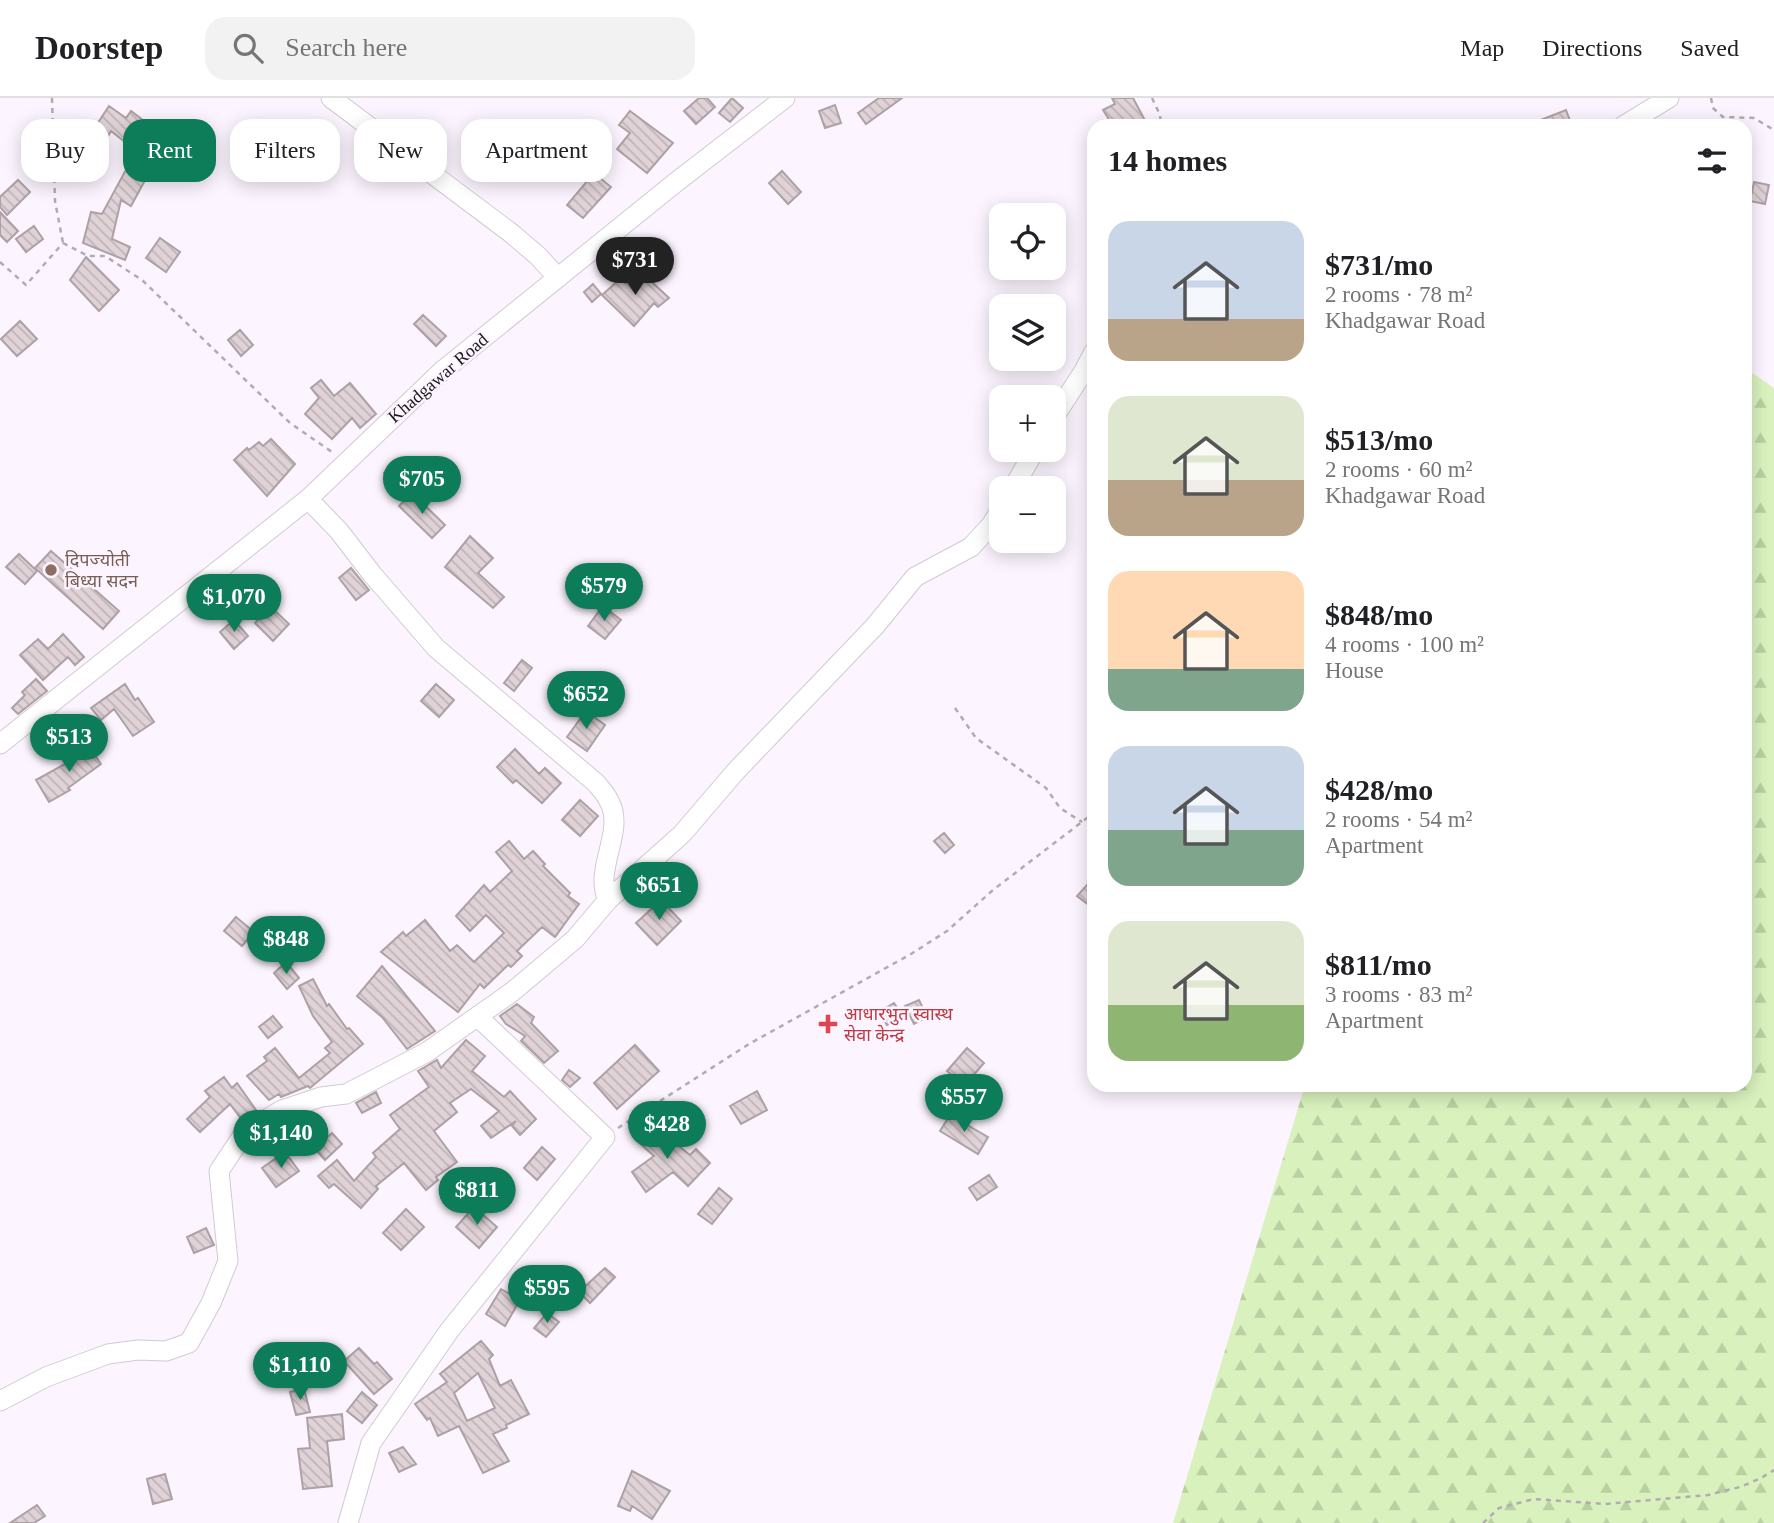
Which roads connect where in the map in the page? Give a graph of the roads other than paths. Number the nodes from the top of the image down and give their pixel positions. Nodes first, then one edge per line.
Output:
1 (331, 98) edge
2 (785, 98) edge
3 (1669, 98) edge
4 (1634, 119) edge
5 (558, 278) junction
6 (1087, 365) edge
7 (1066, 399) edge
8 (308, 499) junction
9 (989, 527) edge
10 (0, 744) edge
11 (608, 900) junction
12 (478, 1017) junction
13 (0, 1401) edge
14 (348, 1523) edge

1 - 5 street
2 - 5 street, Khadgawar Road
3 - 4 street
5 - 8 street, Khadgawar Road
6 - 7 street
8 - 10 street, Khadgawar Road
8 - 11 street
9 - 11 street
11 - 12 street
12 - 13 street
12 - 14 street

